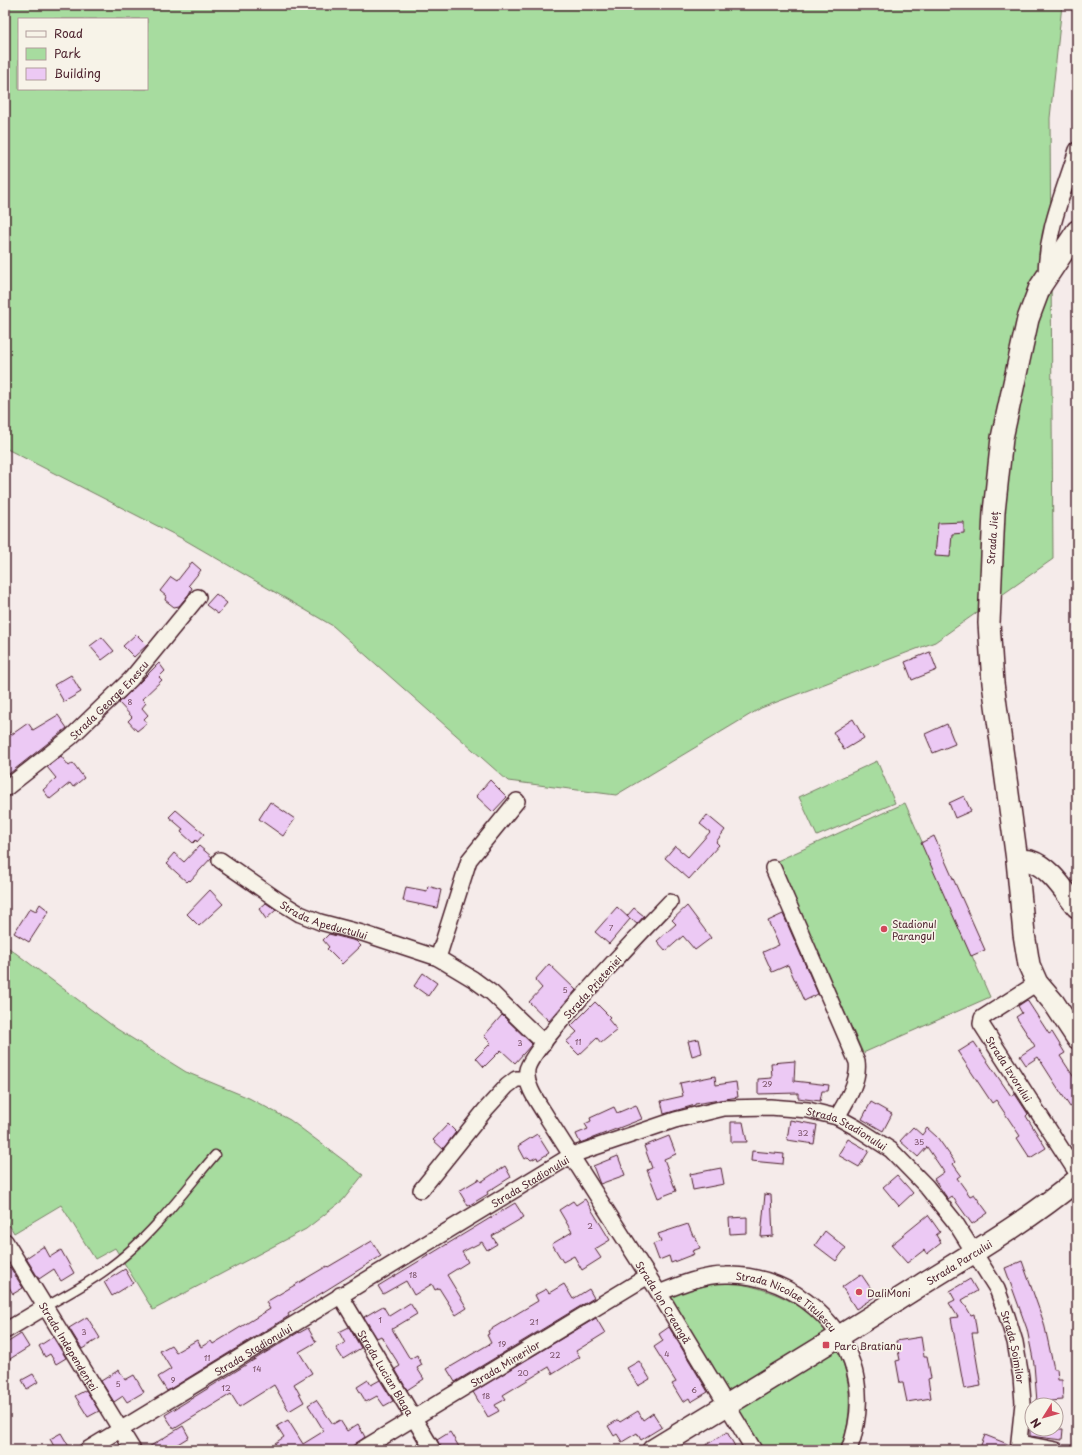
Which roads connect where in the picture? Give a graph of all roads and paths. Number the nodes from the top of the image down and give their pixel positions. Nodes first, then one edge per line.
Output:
1 (1077, 150) edge
2 (1077, 231) edge
3 (1046, 279) junction
4 (198, 597) dead end
5 (5, 789) edge
6 (517, 800) dead end
7 (220, 860) dead end
8 (1017, 860) junction
9 (772, 868) dead end
10 (670, 902) dead end
11 (1077, 907) edge
12 (438, 958) junction
13 (1037, 983) junction
14 (1077, 1038) edge
15 (544, 1043) junction
16 (527, 1079) junction
17 (837, 1117) junction
18 (215, 1155) dead end
19 (572, 1155) junction
20 (1077, 1173) edge
21 (1077, 1180) edge
22 (421, 1190) dead end
23 (5, 1241) edge
24 (974, 1252) junction
25 (648, 1276) junction
26 (340, 1294) junction
27 (659, 1294) junction
28 (45, 1307) junction
29 (5, 1331) edge
30 (840, 1336) junction
31 (727, 1405) junction
32 (414, 1418) junction
33 (120, 1429) junction
34 (1019, 1447) edge
35 (87, 1450) edge
36 (133, 1450) edge
37 (361, 1450) edge
38 (433, 1450) edge
39 (653, 1450) edge
40 (754, 1450) edge
41 (849, 1450) edge
42 (1056, 1450) edge

1 - 3 street
2 - 3 main road, Strada Jieț
3 - 8 main road, Strada Jieț
4 - 5 street, Strada George Enescu
6 - 12 street
7 - 12 street, Strada Apeductului
8 - 11 main road
8 - 13 main road
9 - 17 street
10 - 15 street, Strada Prieteniei
12 - 15 street, Strada Apeductului
13 - 14 main road
13 - 20 street, Strada Izvorului
15 - 16 street, Strada Prieteniei
16 - 19 street
16 - 22 street
17 - 19 street, Strada Stadionului
17 - 24 street, Strada Stadionului
18 - 28 lane
19 - 25 street, Strada Ion Creangă
19 - 26 street, Strada Stadionului
21 - 24 main road, Strada Parcului
23 - 28 street, Strada Independenței
24 - 30 main road, Strada Parcului
24 - 34 street, Strada Șoimilor
25 - 27 street, Strada Ion Creangă
25 - 32 street, Strada Minerilor
26 - 32 street, Strada Lucian Blaga
26 - 33 street, Strada Stadionului
27 - 30 street, Strada Nicolae Titulescu
27 - 31 street, Strada Ion Creangă
28 - 29 street
28 - 33 street, Strada Independenței
30 - 31 main road, Strada Parcului
30 - 41 street, Strada Nicolae Titulescu
31 - 39 main road, Strada Parcului
31 - 40 street, Strada Ion Creangă
32 - 37 street, Strada Minerilor
32 - 38 street, Strada Lucian Blaga
33 - 35 street, Strada Stadionului
33 - 36 street, Strada Independenței
34 - 42 street

